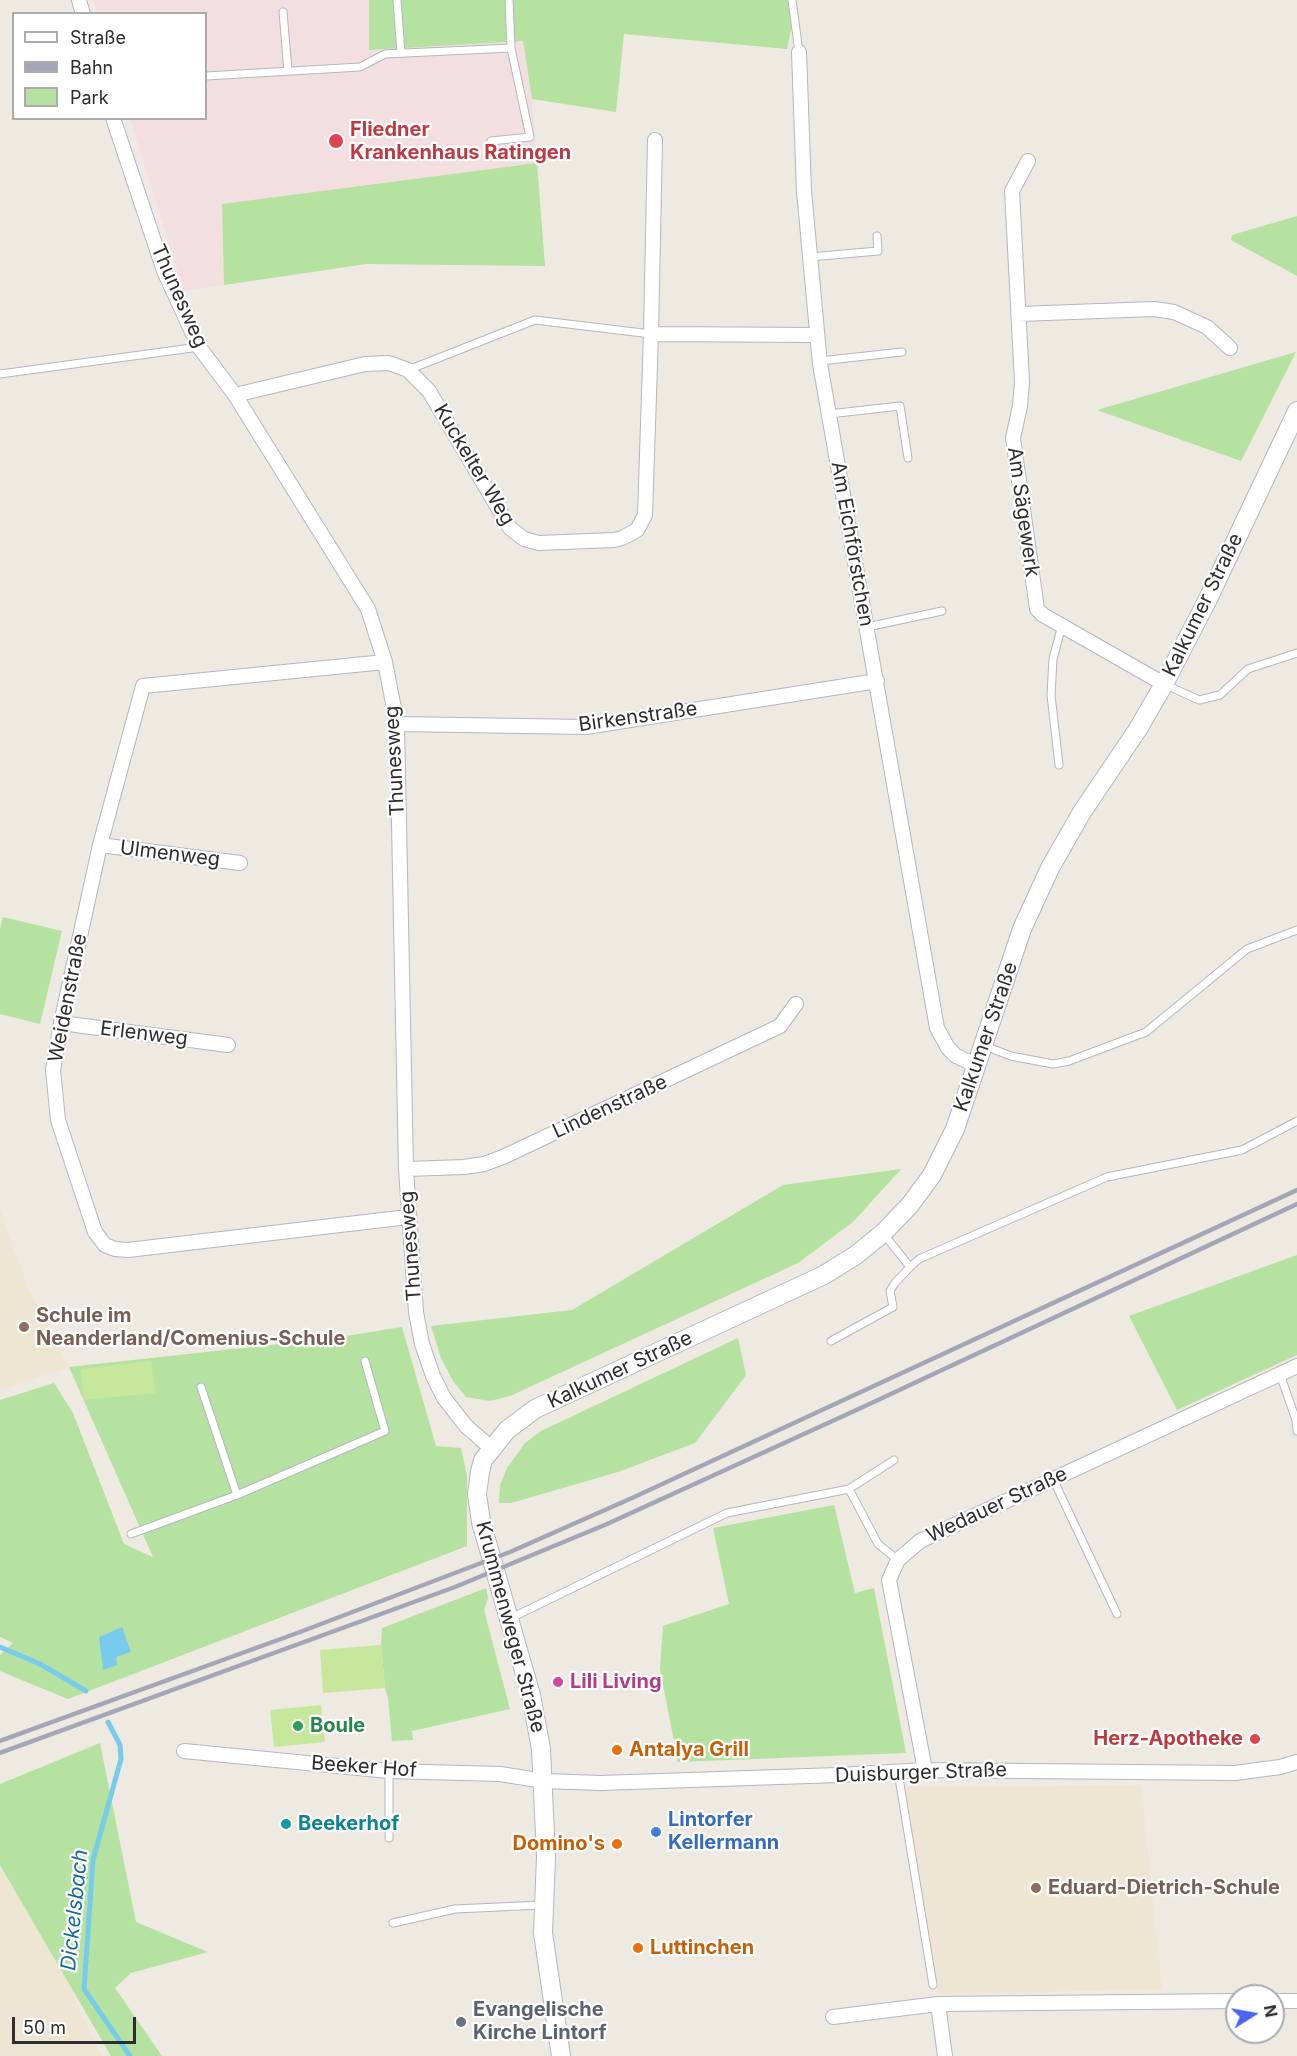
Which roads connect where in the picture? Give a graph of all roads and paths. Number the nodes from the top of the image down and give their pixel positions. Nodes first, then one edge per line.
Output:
1 (397, 0) edge
2 (509, 0) edge
3 (792, 0) edge
4 (283, 12) dead end
5 (511, 48) junction
6 (799, 52) joint
7 (401, 53) junction
8 (288, 71) junction
9 (207, 76) edge
10 (114, 120) edge
11 (656, 140) dead end
12 (491, 141) dead end
13 (1028, 161) dead end
14 (877, 236) dead end
15 (810, 257) junction
16 (1019, 314) junction
17 (651, 334) junction
18 (816, 335) junction
19 (199, 347) junction
20 (1230, 348) dead end
21 (902, 352) dead end
22 (820, 361) junction
23 (408, 370) junction
24 (0, 374) edge
25 (235, 395) junction
26 (1297, 411) edge
27 (829, 414) junction
28 (908, 458) dead end
29 (942, 611) dead end
30 (1062, 625) junction
31 (867, 627) junction
32 (1297, 652) edge
33 (385, 662) junction
34 (877, 681) junction
35 (1164, 684) junction
36 (397, 724) junction
37 (1059, 765) dead end
38 (100, 845) junction
39 (240, 863) dead end
40 (1297, 930) edge
41 (796, 1004) dead end
42 (61, 1023) junction
43 (228, 1045) dead end
44 (983, 1045) junction
45 (976, 1065) junction
46 (1297, 1121) edge
47 (406, 1169) junction
48 (408, 1217) junction
49 (883, 1233) junction
50 (910, 1267) junction
51 (831, 1341) dead end
52 (365, 1361) dead end
53 (1297, 1366) edge
54 (1280, 1374) junction
55 (201, 1387) dead end
56 (1297, 1431) edge
57 (491, 1448) junction
58 (894, 1460) dead end
59 (480, 1472) joint
60 (1053, 1479) junction
61 (849, 1489) junction
62 (237, 1495) junction
63 (130, 1534) dead end
64 (898, 1560) junction
65 (1117, 1614) dead end
66 (509, 1619) junction
67 (184, 1751) dead end
68 (1297, 1762) edge
69 (925, 1770) junction
70 (389, 1771) junction
71 (898, 1773) junction
72 (544, 1781) junction
73 (389, 1838) dead end
74 (544, 1905) junction
75 (393, 1923) dead end
76 (933, 1985) dead end
77 (1225, 2001) edge
78 (938, 2004) junction
79 (833, 2017) dead end
80 (561, 2056) edge
81 (945, 2056) edge

1 - 7 lane
2 - 5 lane
3 - 6 lane, Am Eichförstchen
4 - 8 lane
5 - 7 lane
5 - 12 lane
6 - 15 street, Am Eichförstchen
7 - 8 lane
8 - 9 lane
10 - 19 street, Thunesweg
11 - 17 street, Kuckelter Weg
13 - 16 street, Am Sägewerk
14 - 15 lane
15 - 18 street, Am Eichförstchen
16 - 20 street
16 - 30 street, Am Sägewerk
17 - 18 street
17 - 23 lane
17 - 23 street, Kuckelter Weg
18 - 22 street, Am Eichförstchen
19 - 24 lane
19 - 25 street, Thunesweg
21 - 22 lane
22 - 27 street, Am Eichförstchen
23 - 25 street
25 - 33 street, Thunesweg
26 - 35 main road, Kalkumer Straße
27 - 28 lane
27 - 31 street, Am Eichförstchen
29 - 31 lane
30 - 35 street, Am Sägewerk
30 - 37 lane
31 - 34 street, Am Eichförstchen
32 - 35 lane
33 - 36 street, Thunesweg
33 - 38 street, Weidenstraße
34 - 36 street, Birkenstraße
34 - 45 street, Am Eichförstchen
35 - 44 main road, Kalkumer Straße
36 - 47 street, Thunesweg
38 - 39 street, Ulmenweg
38 - 42 street, Weidenstraße
40 - 44 lane
41 - 47 street, Lindenstraße
42 - 43 street, Erlenweg
42 - 48 street, Weidenstraße
44 - 45 main road, Kalkumer Straße
45 - 49 main road, Kalkumer Straße
46 - 50 lane
47 - 48 street, Thunesweg
48 - 57 street, Thunesweg
49 - 50 lane
49 - 57 main road, Kalkumer Straße
50 - 51 lane
52 - 62 lane
53 - 54 street, Wedauer Straße
54 - 56 lane
54 - 60 street, Wedauer Straße
55 - 62 lane
57 - 59 main road, Kalkumer Straße
58 - 61 lane
59 - 66 main road, Krummenweger Straße
60 - 64 street, Wedauer Straße
60 - 65 lane
61 - 64 lane
61 - 66 lane
62 - 63 lane
64 - 69 street
66 - 72 main road, Krummenweger Straße
67 - 70 street, Beeker Hof
68 - 69 street, Duisburger Straße
69 - 71 street, Duisburger Straße
70 - 72 street, Beeker Hof
70 - 73 lane
71 - 72 street, Duisburger Straße
71 - 76 lane
72 - 74 main road, Krummenweger Straße
74 - 75 lane
74 - 80 main road, Krummenweger Straße
77 - 78 street
78 - 79 street
78 - 81 street

